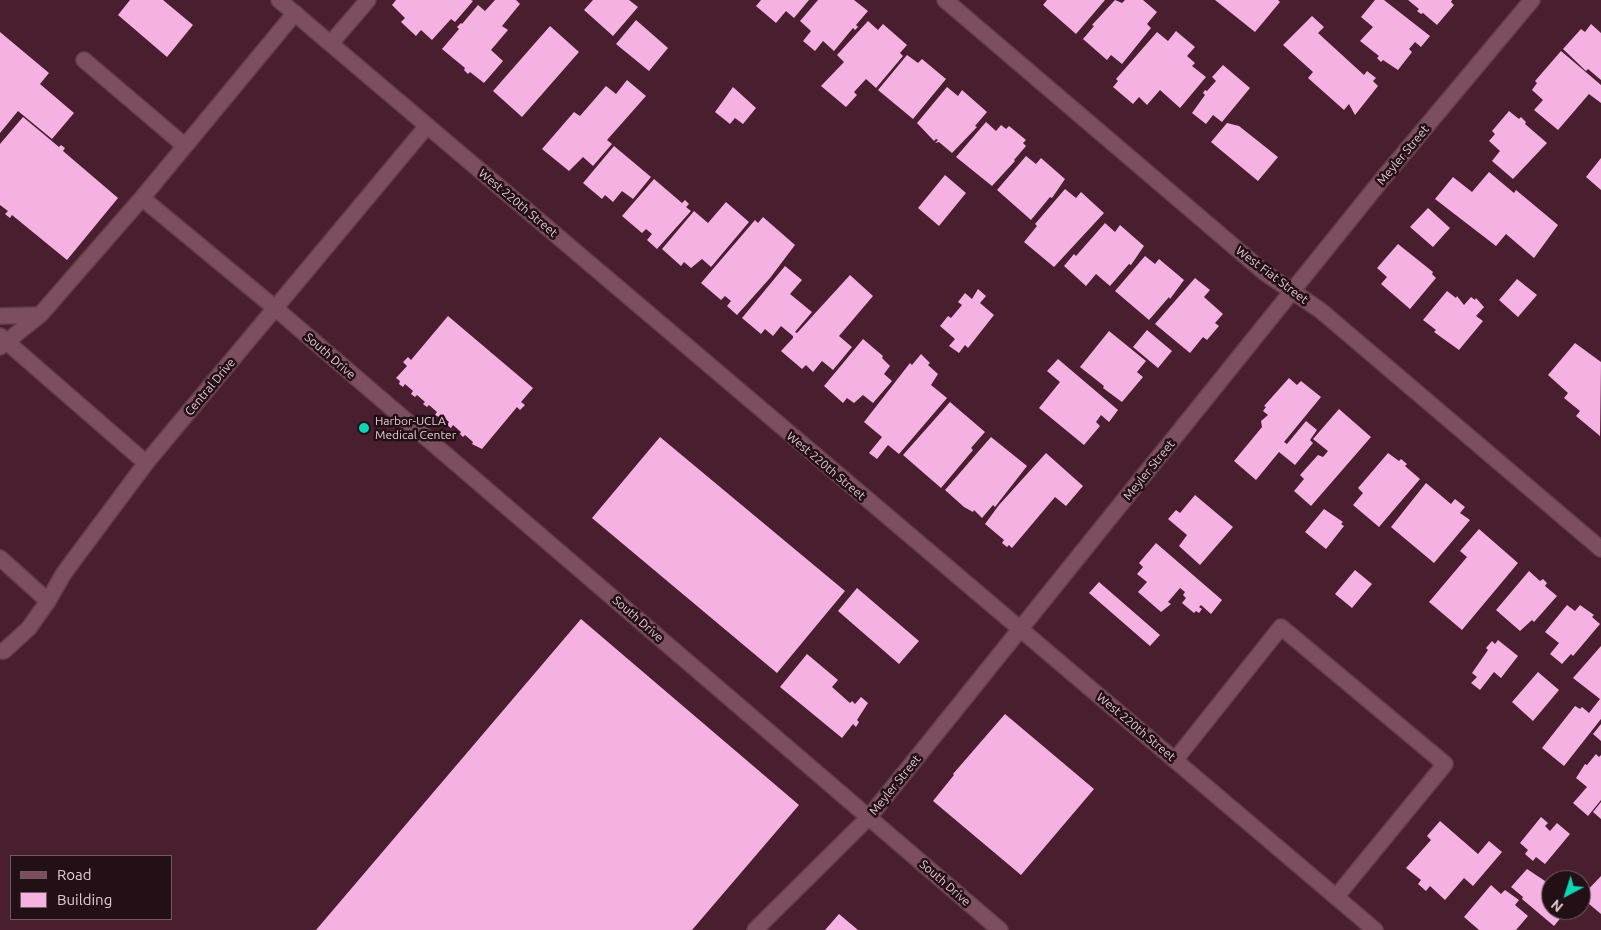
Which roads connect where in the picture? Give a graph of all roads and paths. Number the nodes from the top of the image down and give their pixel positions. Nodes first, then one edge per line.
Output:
1 (279, 0) edge
2 (368, 0) edge
3 (945, 0) edge
4 (1532, 0) edge
5 (295, 13) junction
6 (331, 43) junction
7 (84, 60) dead end
8 (426, 126) junction
9 (185, 146) junction
10 (142, 198) junction
11 (1292, 292) junction
12 (275, 308) junction
13 (40, 315) junction
14 (0, 316) edge
15 (2, 341) edge
16 (146, 463) junction
17 (1601, 548) edge
18 (0, 558) edge
19 (48, 601) junction
20 (1021, 631) junction
21 (0, 652) edge
22 (1174, 760) junction
23 (869, 817) junction
24 (1336, 897) junction
25 (755, 930) edge
26 (1000, 930) edge
27 (1375, 930) edge

1 - 5 street, West 220th Street
2 - 6 street
3 - 11 street, West Fiat Street
4 - 11 street, Meyler Street
5 - 6 street, West 220th Street
5 - 9 street
6 - 8 street, West 220th Street
7 - 9 street
8 - 12 street, Central Drive
8 - 20 street, West 220th Street
9 - 10 street
10 - 12 street, South Drive
10 - 13 street
11 - 17 street, West Fiat Street
11 - 20 street, Meyler Street
12 - 16 street, Central Drive
12 - 23 street, South Drive
13 - 14 street
13 - 15 street
15 - 16 street
16 - 19 street, Central Drive
18 - 19 street
19 - 21 street, Central Drive
20 - 22 street, West 220th Street
20 - 23 street, Meyler Street
22 - 24 street, West 220th Street
22 - 24 street
23 - 25 street, Meyler Street
23 - 26 street, South Drive
24 - 27 street, West 220th Street

